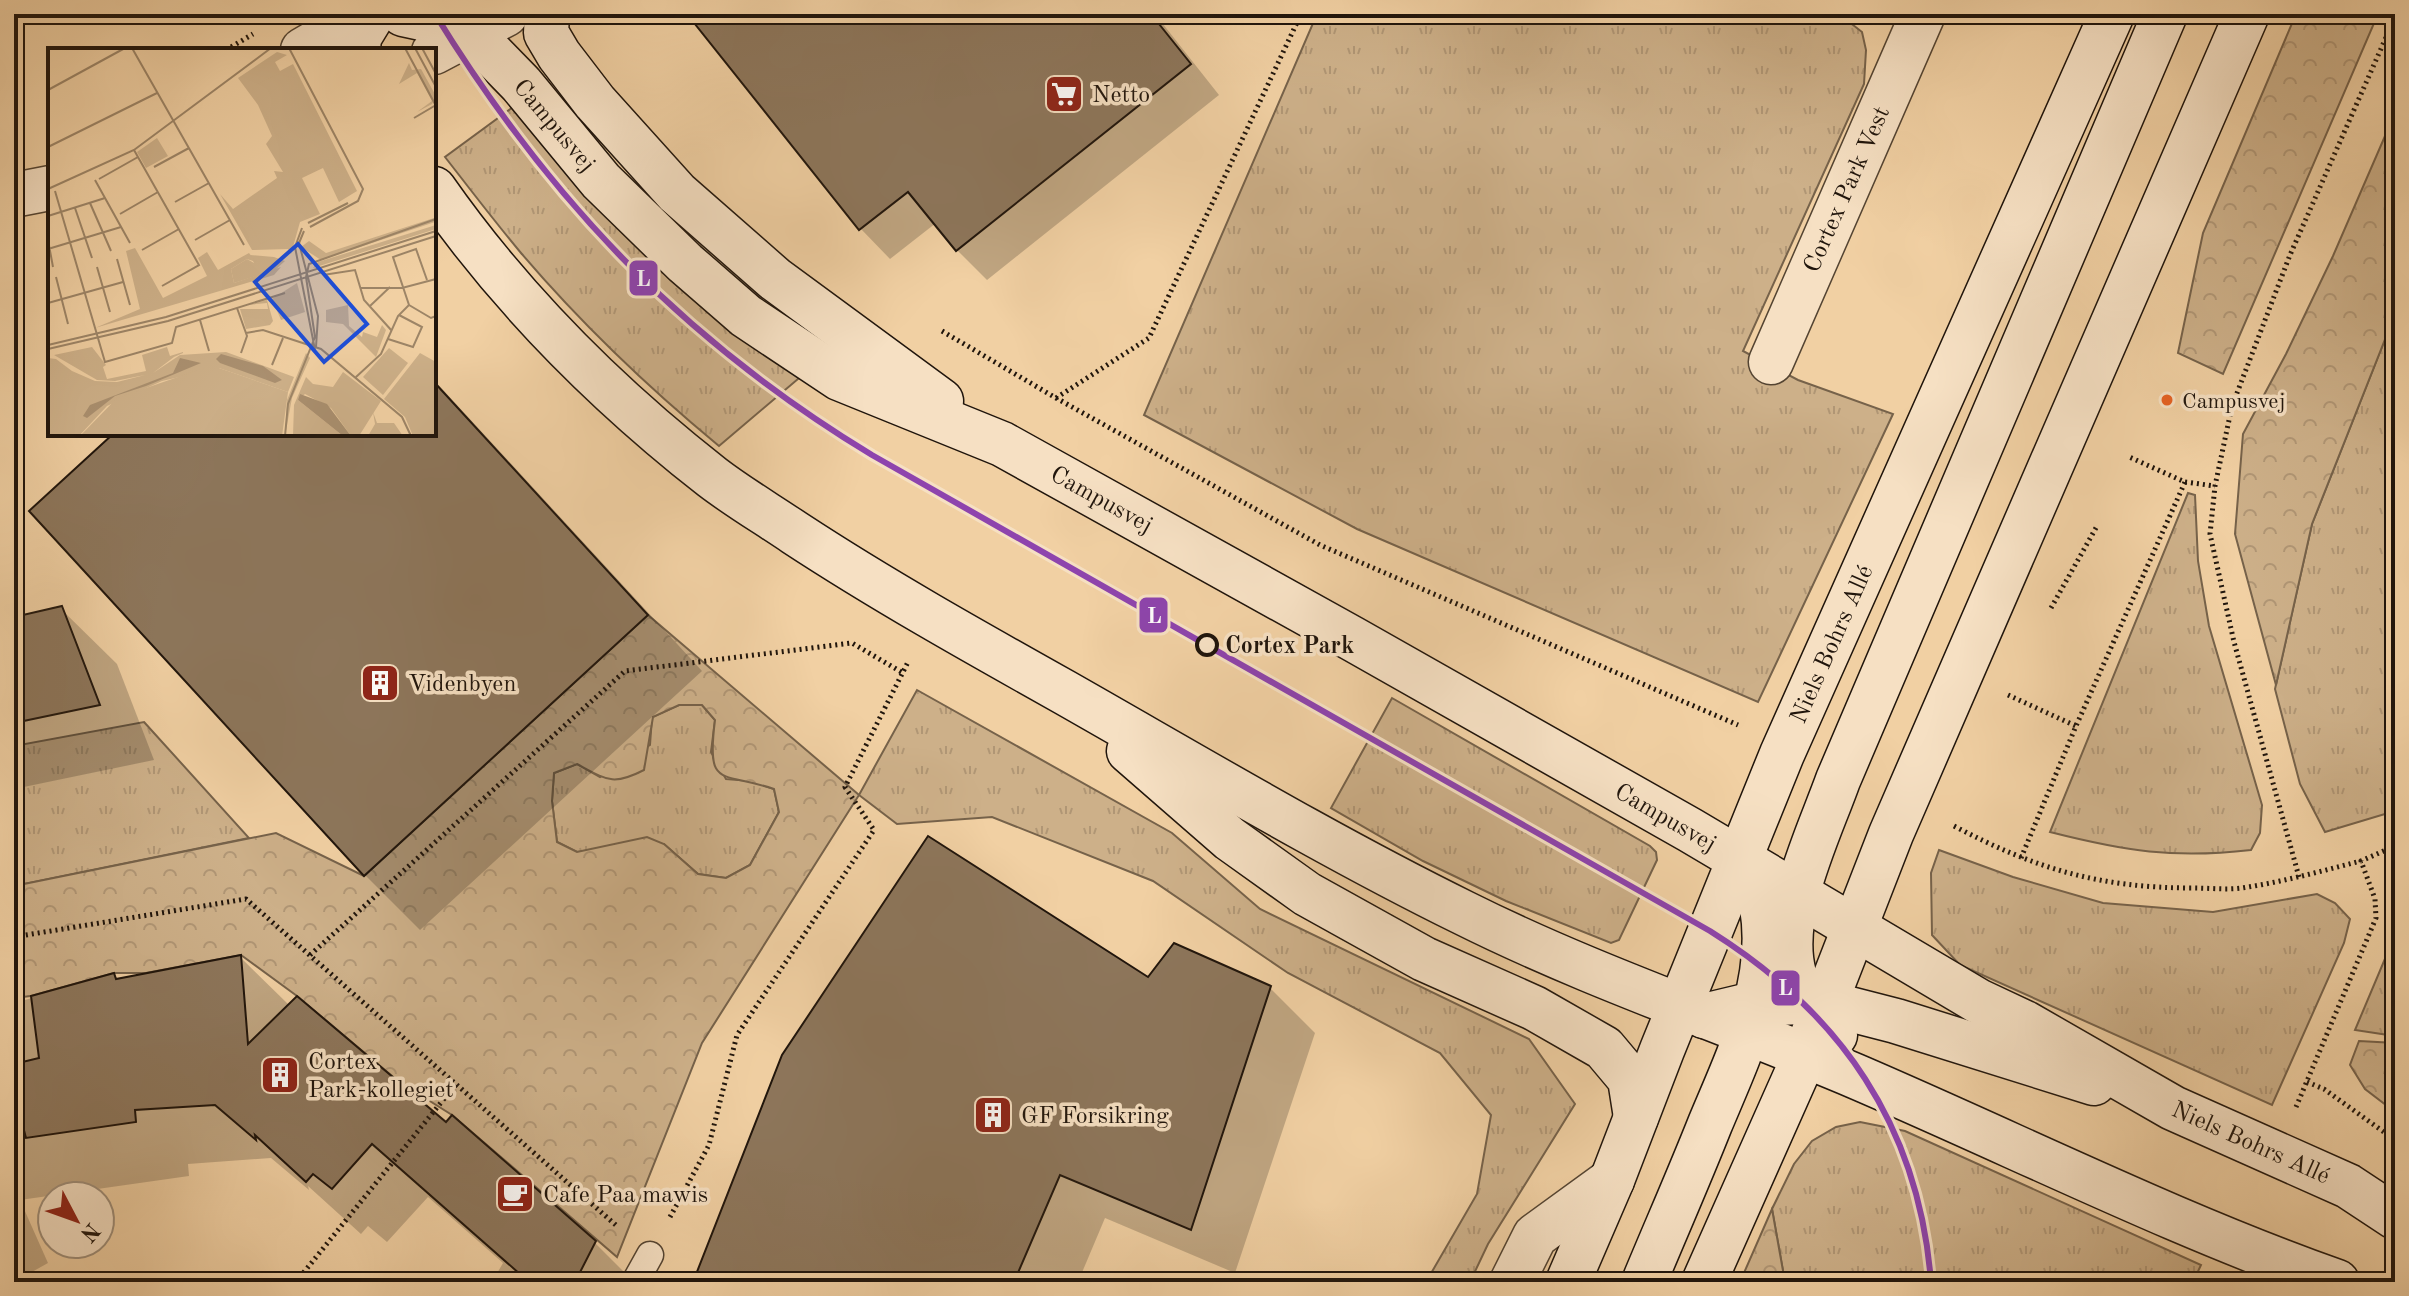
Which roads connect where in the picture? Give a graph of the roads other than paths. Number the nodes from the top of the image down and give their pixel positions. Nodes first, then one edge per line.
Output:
1 (506, 14) edge
2 (547, 14) edge
3 (2112, 14) edge
4 (2165, 14) edge
5 (2247, 14) edge
6 (1920, 15) edge
7 (371, 21) edge
8 (450, 44) edge
9 (308, 48) edge
10 (48, 188) edge
11 (436, 192) edge
12 (14, 195) edge
13 (1771, 362) dead end
14 (1002, 444) junction
15 (1057, 689) junction
16 (1739, 859) junction
17 (1797, 894) junction
18 (1855, 928) junction
19 (1692, 1010) junction
20 (1751, 1018) junction
21 (1815, 1020) junction
22 (2173, 1108) junction
23 (1636, 1117) junction
24 (1612, 1180) junction
25 (2395, 1217) edge
26 (650, 1255) road end
27 (2281, 1269) edge
28 (635, 1282) edge
29 (1512, 1282) edge
30 (1568, 1282) edge
31 (1644, 1282) edge
32 (1704, 1282) edge
33 (2337, 1282) edge

1 - 8 street
2 - 14 street
3 - 16 street, Niels Bohrs Allé
4 - 17 street
5 - 18 street
6 - 13 street, Cortex Park Vest
7 - 8 street, Campusvej
7 - 9 street
8 - 14 street, Campusvej
10 - 12 street
11 - 15 street
14 - 16 street, Campusvej
15 - 19 street
15 - 23 street
16 - 17 street, Campusvej
16 - 19 street, Niels Bohrs Allé
16 - 20 street
17 - 18 street, Campusvej
17 - 21 street
18 - 21 street
18 - 22 street, Niels Bohrs Allé
19 - 20 street
19 - 23 street, Niels Bohrs Allé
20 - 21 street
20 - 31 street
21 - 22 street
21 - 27 street
21 - 32 street
22 - 25 street, Niels Bohrs Allé
23 - 24 street, Niels Bohrs Allé
24 - 29 street
24 - 30 street, Niels Bohrs Allé
26 - 28 lane
27 - 33 street

